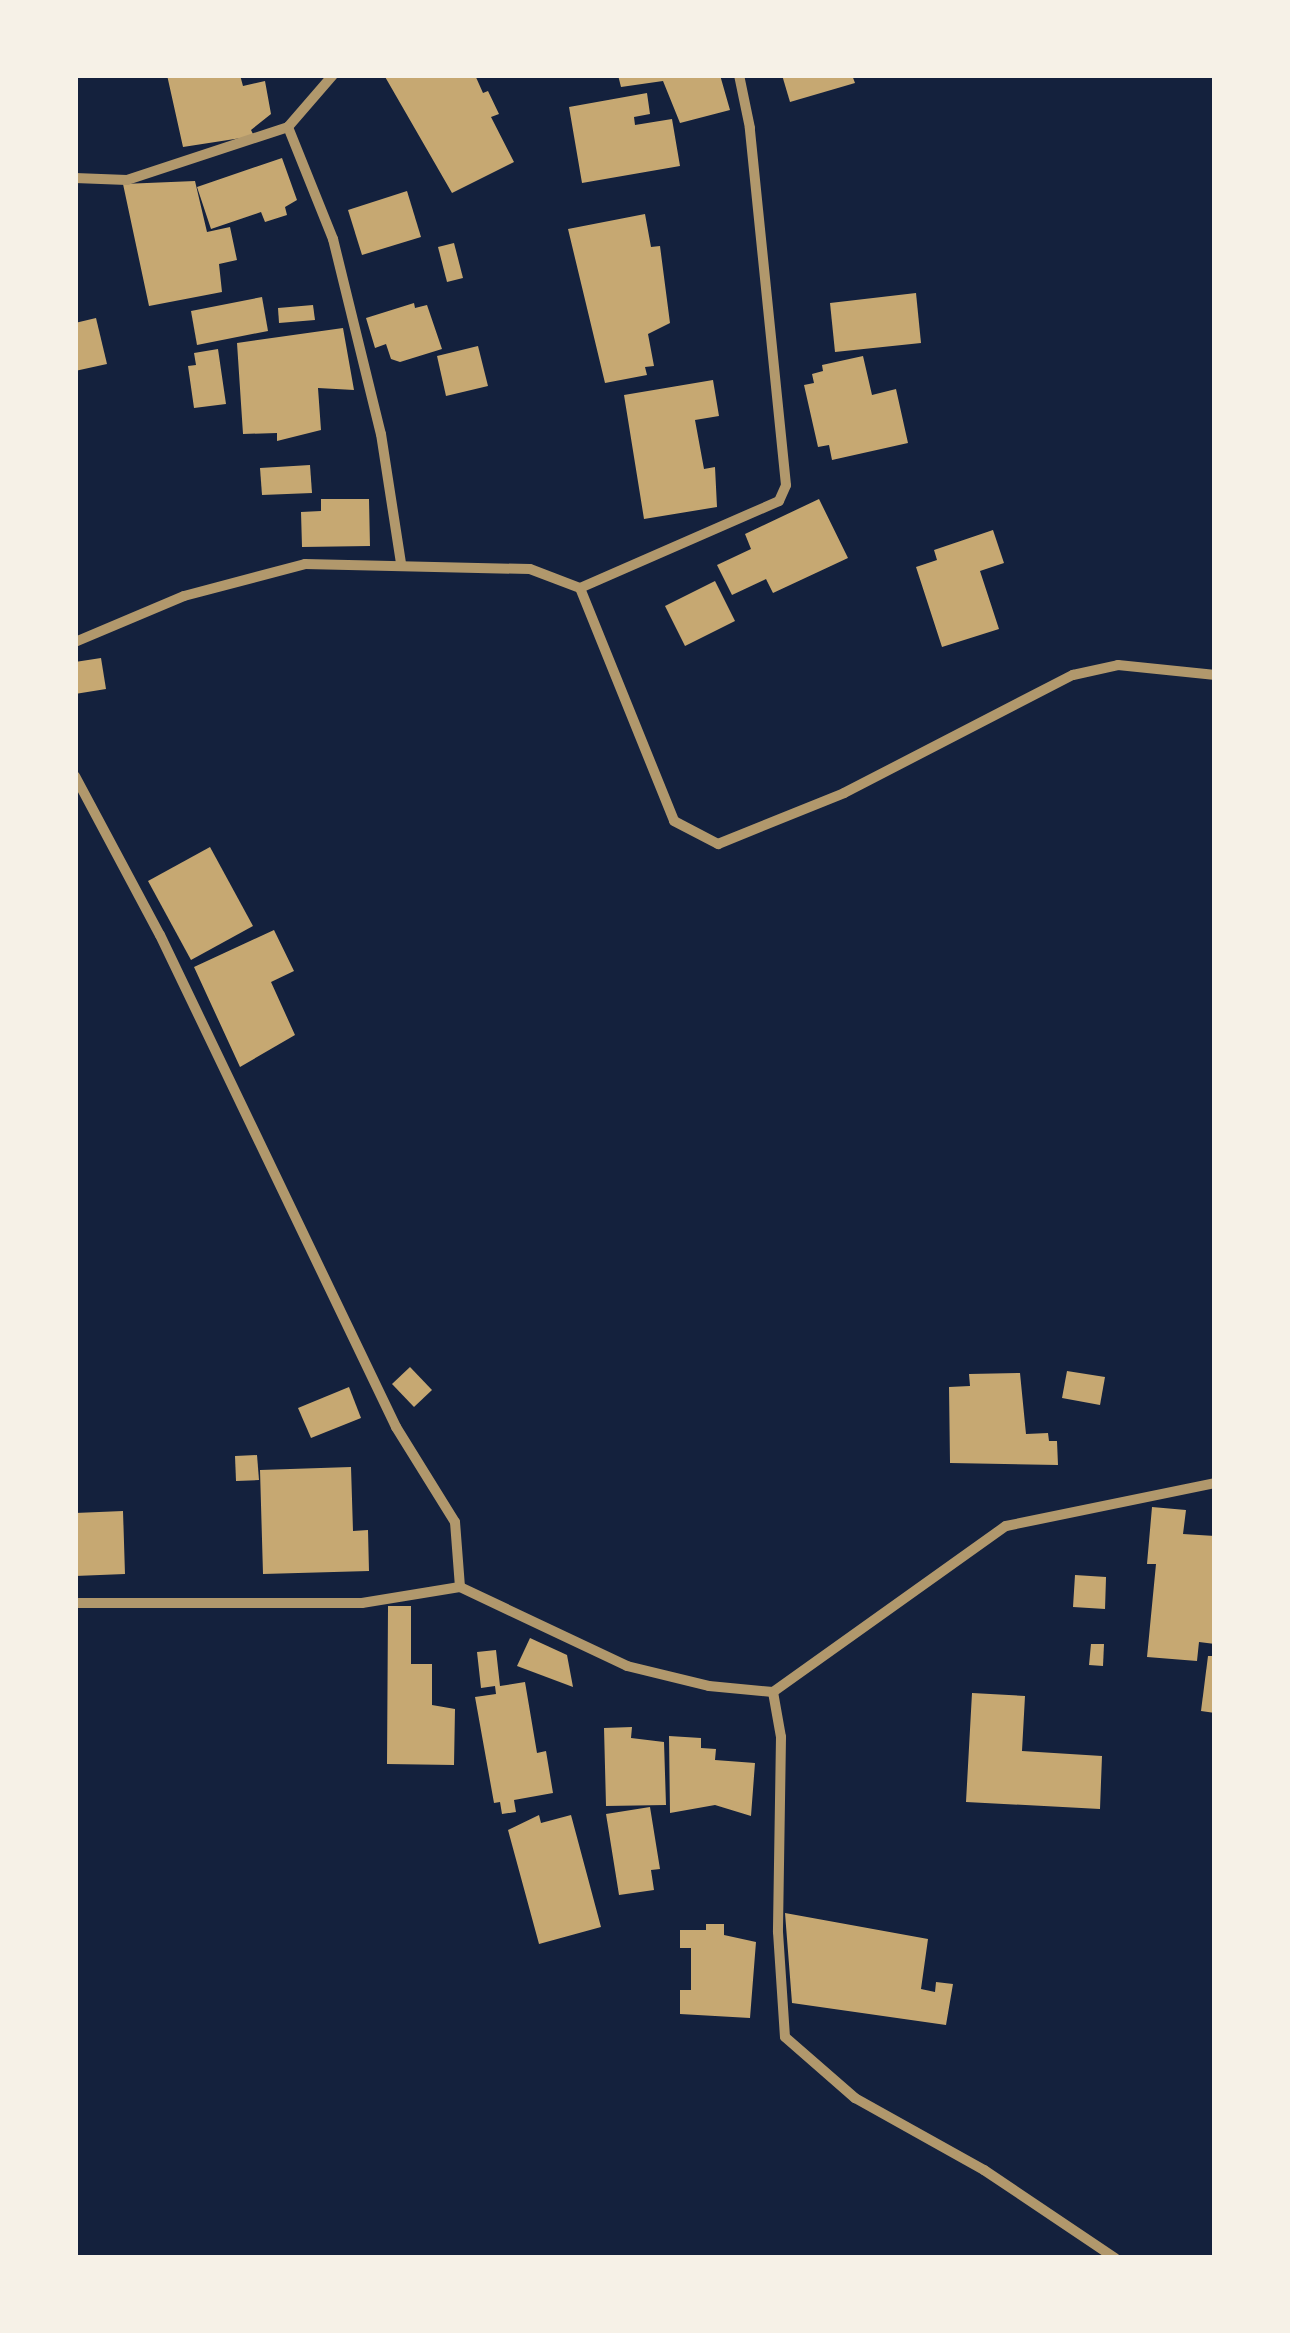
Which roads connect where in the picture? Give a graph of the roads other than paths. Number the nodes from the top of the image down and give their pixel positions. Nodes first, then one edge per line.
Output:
1 (333, 75) edge
2 (738, 75) edge
3 (288, 126) junction
4 (75, 178) edge
5 (400, 563) junction
6 (580, 588) junction
7 (75, 642) edge
8 (1215, 675) edge
9 (75, 776) edge
10 (1215, 1482) edge
11 (460, 1587) junction
12 (75, 1604) edge
13 (772, 1692) junction
14 (1115, 2258) edge

1 - 3 street
2 - 6 street
3 - 4 street
3 - 5 street
5 - 6 street
5 - 7 street
6 - 8 street
9 - 11 street
10 - 13 street
11 - 12 street
11 - 13 street
13 - 14 street

